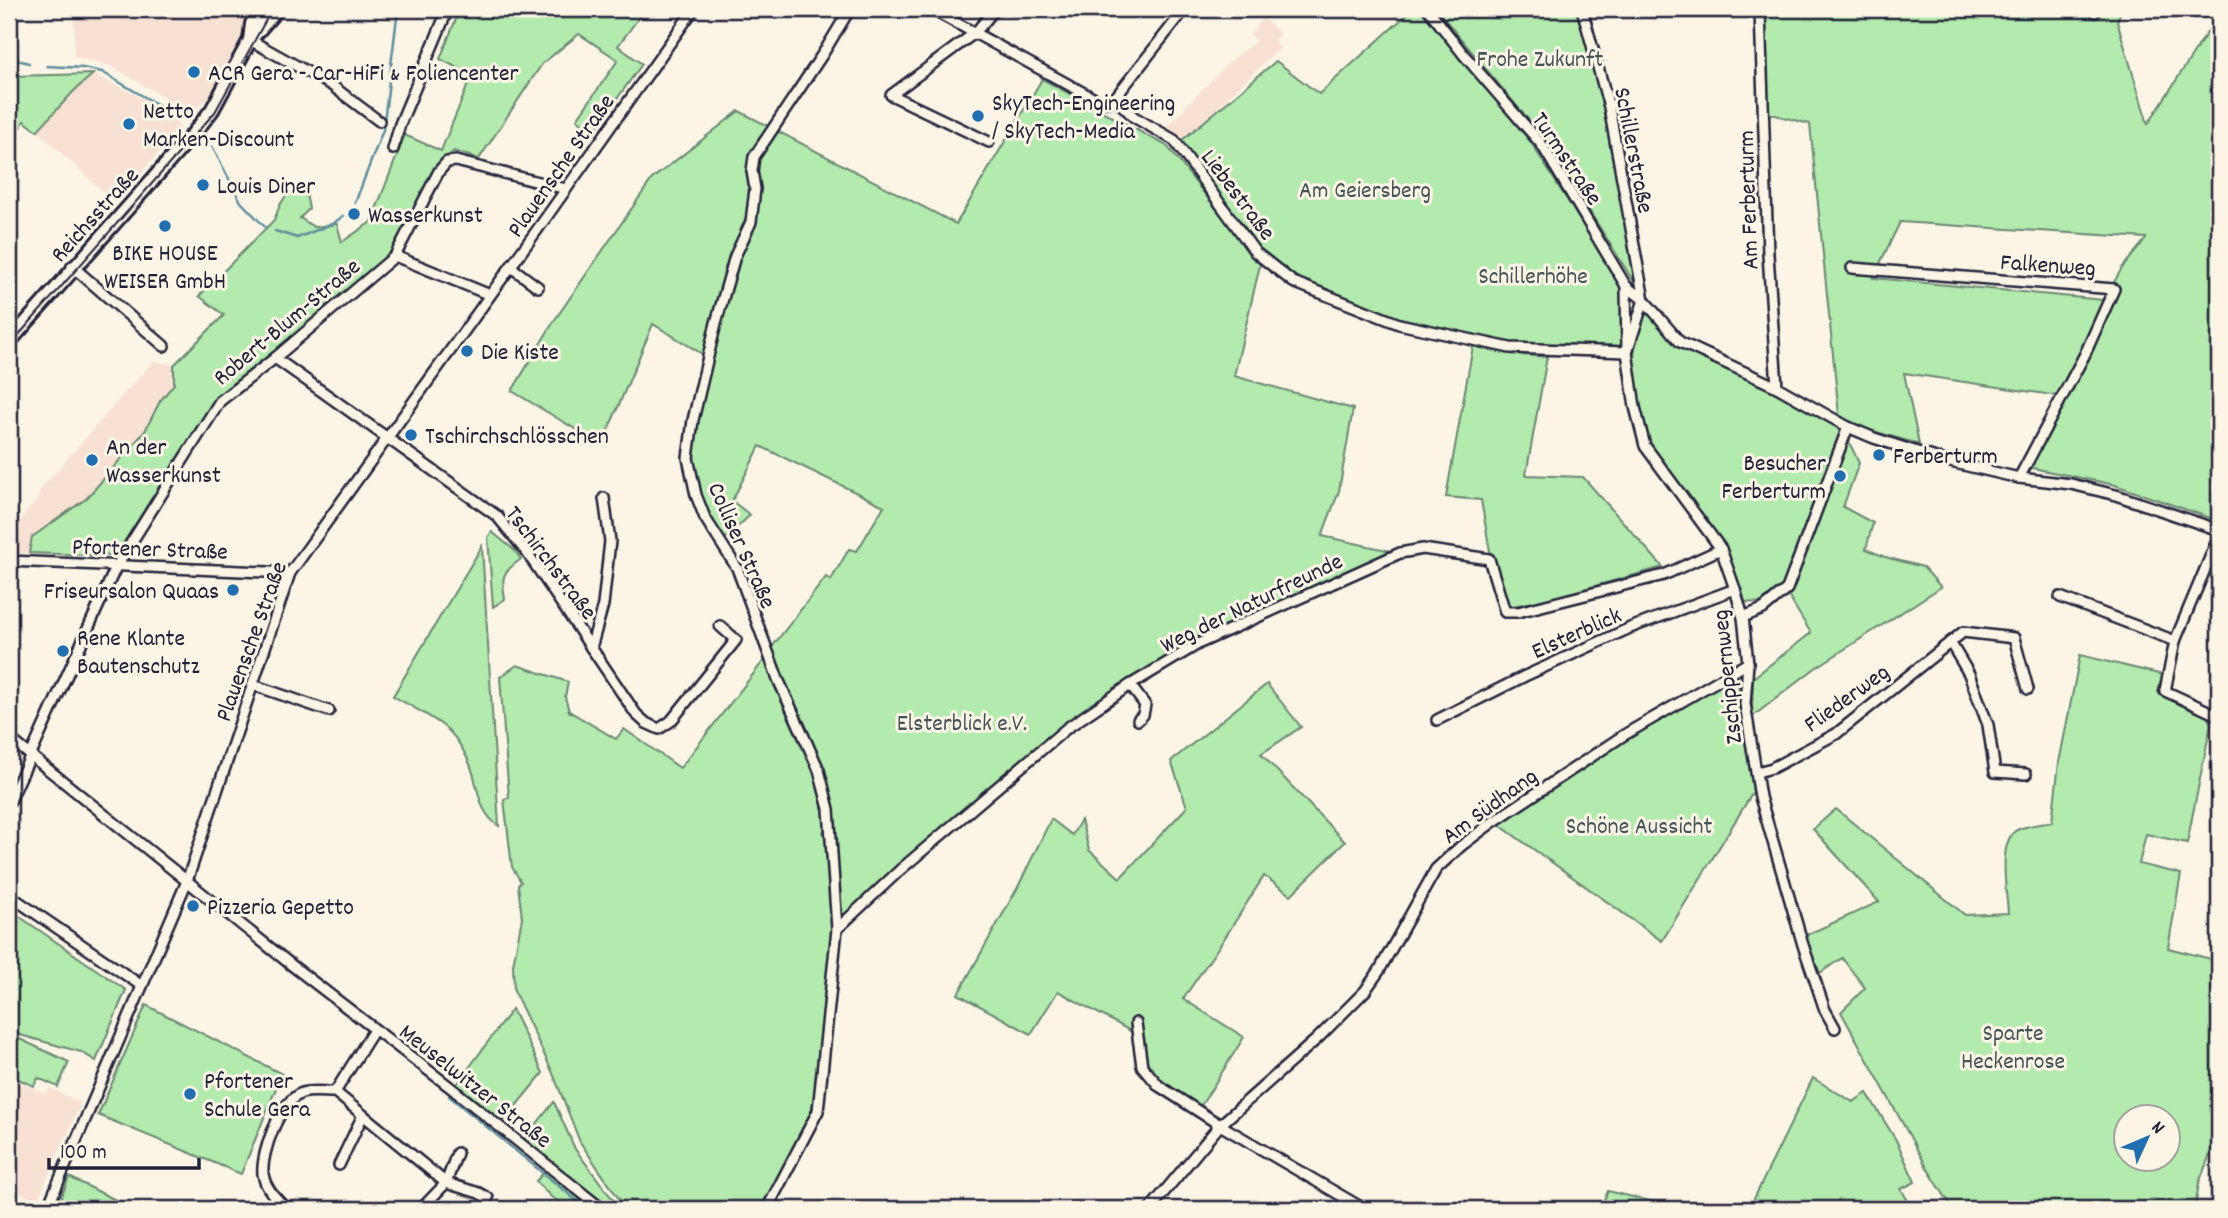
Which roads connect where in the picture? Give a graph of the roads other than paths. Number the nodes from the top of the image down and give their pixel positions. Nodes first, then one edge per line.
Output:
1 (259, 9) edge
2 (277, 9) edge
3 (448, 9) edge
4 (694, 9) edge
5 (850, 9) edge
6 (931, 9) edge
7 (995, 9) edge
8 (1185, 9) edge
9 (1428, 9) edge
10 (1582, 9) edge
11 (1760, 11) dead end
12 (976, 32) junction
13 (250, 40) junction
14 (1115, 98) junction
15 (379, 121) dead end
16 (989, 142) dead end
17 (393, 149) dead end
18 (566, 189) junction
19 (395, 256) junction
20 (73, 266) junction
21 (512, 267) junction
22 (1852, 268) dead end
23 (1626, 286) junction
24 (538, 287) dead end
25 (490, 295) junction
26 (1644, 300) junction
27 (9, 342) edge
28 (164, 346) dead end
29 (1627, 352) junction
30 (275, 358) junction
31 (1777, 387) junction
32 (1848, 427) junction
33 (387, 438) junction
34 (2019, 478) junction
35 (604, 498) dead end
36 (2219, 530) edge
37 (2219, 536) edge
38 (1721, 549) junction
39 (9, 561) edge
40 (116, 567) junction
41 (290, 573) junction
42 (1735, 589) junction
43 (2060, 597) dead end
44 (1743, 617) junction
45 (720, 626) dead end
46 (2175, 641) junction
47 (1950, 642) junction
48 (592, 648) junction
49 (1748, 663) junction
50 (253, 685) junction
51 (1130, 685) junction
52 (2028, 689) dead end
53 (329, 711) dead end
54 (2217, 715) edge
55 (1138, 720) dead end
56 (1437, 720) dead end
57 (9, 738) edge
58 (31, 756) junction
59 (1757, 772) junction
60 (2026, 774) dead end
61 (9, 803) edge
62 (187, 881) junction
63 (9, 895) edge
64 (837, 929) junction
65 (142, 986) junction
66 (1136, 1023) dead end
67 (1835, 1028) dead end
68 (374, 1030) junction
69 (335, 1092) junction
70 (363, 1115) junction
71 (1220, 1125) junction
72 (457, 1153) dead end
73 (339, 1165) dead end
74 (446, 1183) junction
75 (488, 1198) dead end
76 (47, 1209) edge
77 (288, 1209) edge
78 (421, 1209) edge
79 (602, 1209) edge
80 (767, 1209) edge
81 (1150, 1209) edge
82 (1364, 1209) edge

1 - 13 main road, Reichsstraße
2 - 13 main road, Reichsstraße
3 - 17 street
4 - 18 street, Plauensche Straße
5 - 64 street, Colliser Straße
6 - 12 street
7 - 12 street
8 - 14 street
9 - 23 street, Turmstraße
10 - 26 street, Schillerstraße
11 - 31 street, Am Ferberturm
12 - 14 street
12 - 16 street
13 - 15 street
13 - 20 main road, Reichsstraße
14 - 29 street, Liebestraße
18 - 19 street, Robert-Blum-Straße
18 - 21 street, Plauensche Straße
19 - 25 street
19 - 30 street, Robert-Blum-Straße
20 - 27 main road, Reichsstraße
20 - 28 street
21 - 24 street
21 - 25 street, Plauensche Straße
22 - 34 street, Falkenweg
23 - 26 street, Turmstraße
23 - 29 street
25 - 33 street, Plauensche Straße
26 - 29 street, Zschippernweg
26 - 31 street
29 - 38 street, Zschippernweg
30 - 33 street, Tschirchstraße
30 - 40 street, Robert-Blum-Straße
31 - 32 street
32 - 34 street
32 - 44 street
33 - 41 street, Plauensche Straße
33 - 48 street, Tschirchstraße
34 - 36 street
35 - 48 street
37 - 46 street
38 - 42 street, Zschippernweg
38 - 51 street, Weg der Naturfreunde
39 - 40 street, Pfortener Straße
40 - 41 street, Pfortener Straße
40 - 58 street, Robert-Blum-Straße
41 - 50 street, Plauensche Straße
42 - 44 street, Zschippernweg
42 - 56 street, Elsterblick
43 - 46 street
44 - 49 street, Zschippernweg
45 - 48 street, Tschirchstraße
46 - 54 street
47 - 52 street, Fliederweg
47 - 59 street, Fliederweg
47 - 60 street
49 - 59 street, Zschippernweg
49 - 71 street, Am Südhang
50 - 53 street
50 - 62 street, Plauensche Straße
51 - 55 street
51 - 64 street, Weg der Naturfreunde
57 - 58 street, Meuselwitzer Straße
58 - 61 street, Robert-Blum-Straße
58 - 62 street, Meuselwitzer Straße
59 - 67 street, Zschippernweg
62 - 65 street, Plauensche Straße
62 - 68 street, Meuselwitzer Straße
63 - 65 street
64 - 80 street, Colliser Straße
65 - 76 street, Plauensche Straße
66 - 71 street
68 - 69 street
68 - 79 street, Meuselwitzer Straße
69 - 70 street
69 - 77 street
70 - 73 street
70 - 74 street
71 - 81 street, Am Südhang
71 - 82 street
72 - 74 street
74 - 75 street
74 - 78 street

